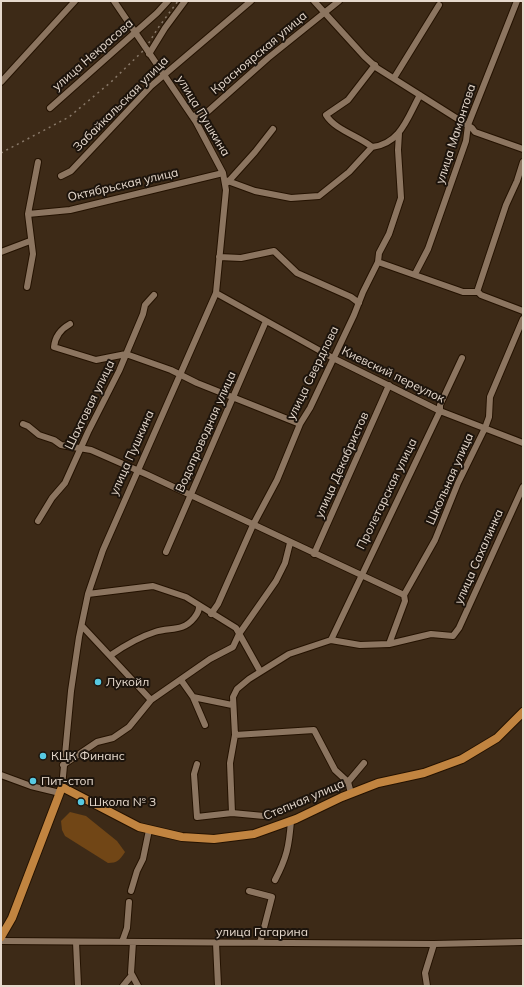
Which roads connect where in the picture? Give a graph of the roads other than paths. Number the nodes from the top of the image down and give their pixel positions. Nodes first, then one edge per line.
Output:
1 (75, 1) edge
2 (114, 1) edge
3 (168, 1) edge
4 (185, 1) edge
5 (251, 1) edge
6 (314, 1) edge
7 (338, 1) edge
8 (517, 1) edge
9 (439, 5) dead end
10 (325, 13) junction
11 (135, 33) junction
12 (149, 54) junction
13 (375, 66) junction
14 (164, 75) junction
15 (3, 77) edge
16 (394, 78) junction
17 (420, 95) junction
18 (50, 108) dead end
19 (192, 116) junction
20 (468, 125) junction
21 (273, 129) dead end
22 (399, 133) junction
23 (372, 147) junction
24 (523, 149) edge
25 (38, 162) dead end
26 (523, 162) edge
27 (223, 173) junction
28 (62, 176) dead end
29 (226, 181) junction
30 (28, 214) junction
31 (30, 241) junction
32 (1, 252) edge
33 (219, 257) junction
34 (378, 262) junction
35 (415, 274) junction
36 (27, 287) dead end
37 (477, 292) junction
38 (216, 293) junction
39 (154, 295) dead end
40 (359, 303) junction
41 (523, 311) edge
42 (523, 319) edge
43 (266, 321) junction
44 (70, 324) dead end
45 (126, 354) junction
46 (333, 358) junction
47 (462, 358) dead end
48 (180, 375) junction
49 (389, 386) junction
50 (234, 396) junction
51 (440, 411) junction
52 (23, 424) dead end
53 (300, 424) junction
54 (485, 428) junction
55 (523, 443) edge
56 (80, 449) junction
57 (137, 472) junction
58 (523, 487) edge
59 (190, 496) junction
60 (38, 521) dead end
61 (253, 525) junction
62 (290, 542) junction
63 (166, 552) dead end
64 (314, 554) junction
65 (360, 575) junction
66 (88, 594) junction
67 (404, 595) junction
68 (199, 607) junction
69 (211, 614) junction
70 (82, 626) junction
71 (239, 634) junction
72 (331, 640) junction
73 (389, 644) junction
74 (111, 655) junction
75 (260, 671) junction
76 (181, 680) junction
77 (193, 697) junction
78 (151, 700) junction
79 (232, 706) junction
80 (523, 712) edge
81 (205, 725) dead end
82 (235, 735) junction
83 (364, 763) dead end
84 (197, 764) dead end
85 (63, 765) junction
86 (1, 775) edge
87 (348, 782) junction
88 (61, 790) junction
89 (351, 793) junction
90 (232, 813) junction
91 (264, 816) dead end
92 (291, 821) junction
93 (149, 830) junction
94 (276, 880) dead end
95 (131, 891) dead end
96 (248, 891) dead end
97 (129, 902) dead end
98 (1, 937) edge
99 (1, 941) edge
100 (76, 942) junction
101 (122, 942) junction
102 (133, 942) junction
103 (523, 942) edge
104 (216, 943) junction
105 (260, 943) junction
106 (434, 944) junction
107 (132, 975) junction
108 (78, 986) edge
109 (123, 986) edge
110 (138, 986) edge
111 (218, 986) edge
112 (427, 986) edge

1 - 15 street
2 - 11 street, улица Пушкина
3 - 11 street, улица Некрасова
4 - 12 street
5 - 14 street, Забайкальская улица
6 - 10 street
7 - 10 street, Красноярская улица
8 - 20 street, улица Мамонтова
9 - 16 street
10 - 13 street
10 - 19 street, Красноярская улица
11 - 12 street, улица Пушкина
11 - 18 street, улица Некрасова
12 - 14 street, улица Пушкина
13 - 16 street
13 - 23 street
14 - 19 street, улица Пушкина
14 - 28 street, Забайкальская улица
16 - 17 street
17 - 20 street
17 - 22 street
19 - 27 street, улица Пушкина
20 - 24 street
20 - 35 street, улица Мамонтова
21 - 29 street
22 - 23 street
22 - 34 street, улица Свердлова
23 - 29 street
25 - 30 street
26 - 37 street
27 - 29 street, улица Пушкина
27 - 30 street, Октябрьская улица
29 - 33 street, улица Пушкина
30 - 31 street
31 - 32 street
31 - 36 street
33 - 38 street, улица Пушкина
33 - 40 street
34 - 35 street
34 - 40 street, улица Свердлова
35 - 37 street
37 - 41 street
38 - 43 street, Киевский переулок
38 - 48 street, улица Пушкина
39 - 45 street, Шахтовая улица
40 - 46 street, улица Свердлова
42 - 54 street, Школьная улица
43 - 46 street, Киевский переулок
43 - 50 street, Водопроводная улица
44 - 45 street
45 - 48 street
45 - 56 street, Шахтовая улица
46 - 49 street, Киевский переулок
46 - 53 street, улица Свердлова
47 - 51 street, Пролетарская улица
48 - 50 street
48 - 57 street, улица Пушкина
49 - 51 street, Киевский переулок
49 - 64 street, улица Декабристов
50 - 53 street
50 - 59 street, Водопроводная улица
51 - 54 street, Киевский переулок
51 - 65 street, Пролетарская улица
52 - 56 street
53 - 61 street, улица Свердлова
54 - 55 street, Киевский переулок
54 - 67 street, Школьная улица
56 - 57 street
56 - 60 street, Шахтовая улица
57 - 59 street
57 - 66 street, улица Пушкина
58 - 73 street, улица Сахалинка
59 - 61 street
59 - 63 street, Водопроводная улица
61 - 62 street
61 - 69 street, улица Свердлова
62 - 64 street
62 - 71 street
64 - 65 street
65 - 67 street
65 - 72 street, Пролетарская улица
66 - 68 street
66 - 70 street, улица Пушкина
67 - 73 street, Школьная улица
68 - 69 street
68 - 74 street
69 - 71 street
70 - 74 street
70 - 85 street, улица Пушкина
71 - 75 street
71 - 76 street
72 - 73 street
72 - 75 street
74 - 78 street
75 - 79 street
76 - 77 street
76 - 78 street
77 - 79 street
77 - 81 street
78 - 85 street
79 - 82 street
80 - 89 main road, Степная улица
82 - 87 street
82 - 90 street
83 - 87 street
84 - 90 street
85 - 88 street, улица Пушкина
86 - 88 street
87 - 89 street
88 - 93 main road, Степная улица
88 - 98 main road, улица Пушкина
89 - 92 main road, Степная улица
90 - 91 street
92 - 93 main road, Степная улица
92 - 94 street
93 - 95 street
96 - 105 street
97 - 101 street
99 - 100 street, улица Гагарина
100 - 101 street, улица Гагарина
100 - 108 street
101 - 102 street, улица Гагарина
102 - 104 street, улица Гагарина
102 - 107 street
103 - 106 street, улица Гагарина
104 - 105 street, улица Гагарина
104 - 111 street
105 - 106 street, улица Гагарина
106 - 112 street
107 - 109 street
107 - 110 street

